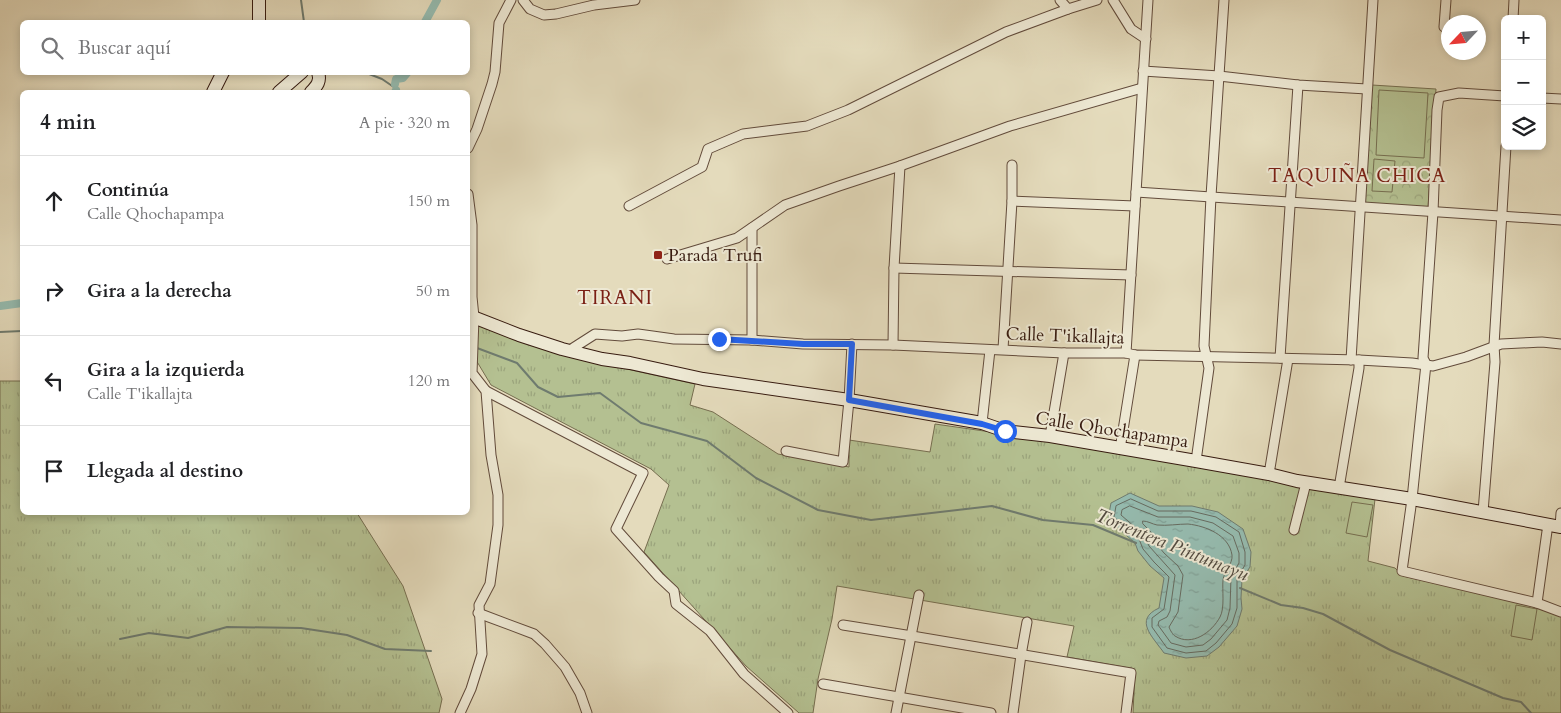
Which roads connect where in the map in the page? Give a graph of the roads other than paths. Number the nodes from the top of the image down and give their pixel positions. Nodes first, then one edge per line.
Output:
1 (259, 0) edge
2 (511, 0) edge
3 (522, 0) edge
4 (635, 0) edge
5 (1060, 0) edge
6 (1097, 0) edge
7 (1113, 0) edge
8 (1148, 0) edge
9 (1224, 0) edge
10 (1373, 0) edge
11 (1446, 0) edge
12 (1514, 0) edge
13 (1068, 9) junction
14 (1445, 15) edge
15 (1513, 15) edge
16 (259, 20) edge
17 (1146, 39) junction
18 (1144, 72) junction
19 (221, 75) edge
20 (299, 75) edge
21 (319, 75) edge
22 (1219, 76) junction
23 (1298, 85) junction
24 (1142, 88) junction
25 (1367, 89) junction
26 (214, 90) edge
27 (281, 90) edge
28 (313, 90) edge
29 (1501, 96) edge
30 (1546, 98) edge
31 (1561, 99) edge
32 (470, 144) edge
33 (1506, 150) edge
34 (1012, 165) dead end
35 (900, 166) junction
36 (1136, 192) junction
37 (1211, 196) junction
38 (1012, 201) junction
39 (1290, 202) junction
40 (629, 206) dead end
41 (1135, 206) junction
42 (1362, 208) junction
43 (470, 209) edge
44 (1433, 212) junction
45 (1502, 216) junction
46 (1561, 220) edge
47 (752, 228) junction
48 (667, 259) dead end
49 (894, 268) junction
50 (1008, 271) junction
51 (1131, 276) junction
52 (471, 320) edge
53 (752, 340) junction
54 (852, 344) junction
55 (1561, 344) edge
56 (893, 345) junction
57 (1494, 345) junction
58 (1003, 349) junction
59 (570, 350) junction
60 (990, 350) junction
61 (1064, 353) junction
62 (1126, 353) junction
63 (1135, 355) junction
64 (1207, 357) junction
65 (1284, 358) junction
66 (1355, 360) junction
67 (1426, 364) junction
68 (486, 391) junction
69 (849, 400) junction
70 (982, 424) junction
71 (1050, 436) junction
72 (1120, 449) junction
73 (786, 451) dead end
74 (1196, 461) junction
75 (1269, 474) junction
76 (1306, 483) junction
77 (1339, 488) junction
78 (1412, 500) junction
79 (1483, 512) junction
80 (1561, 512) edge
81 (1556, 526) edge
82 (1294, 530) dead end
83 (920, 595) dead end
84 (1537, 603) junction
85 (1561, 612) edge
86 (478, 613) junction
87 (1027, 622) dead end
88 (843, 626) dead end
89 (912, 636) junction
90 (1021, 654) junction
91 (823, 684) dead end
92 (899, 697) junction
93 (460, 713) edge
94 (587, 713) edge
95 (788, 713) edge
96 (896, 713) edge
97 (991, 713) edge
98 (1013, 713) edge
99 (1126, 713) edge

1 - 16 street
2 - 32 street
3 - 4 street
5 - 13 street
6 - 13 street
7 - 17 street
8 - 17 street
9 - 22 street
10 - 25 street
11 - 14 street
12 - 15 street
13 - 40 street
17 - 18 street
18 - 22 street
18 - 24 street
19 - 26 street
20 - 27 street
21 - 28 street
22 - 23 street
22 - 37 street
23 - 25 street
23 - 39 street
24 - 35 street
24 - 36 street
25 - 42 street
29 - 44 street
30 - 31 street
33 - 45 street
34 - 38 street
35 - 47 street
35 - 49 street
36 - 37 street
36 - 41 street
37 - 39 street
37 - 64 street
38 - 41 street
38 - 50 street
39 - 42 street
39 - 65 street
41 - 51 street
42 - 44 street
42 - 66 street
43 - 52 street
44 - 45 street
44 - 67 street
45 - 46 street
45 - 57 street
47 - 48 street
47 - 53 street
49 - 50 street
49 - 56 street
50 - 51 street
50 - 58 street
51 - 62 street
52 - 59 street, Calle Qhochapampa
52 - 68 street
53 - 54 street, Calle T'ikallajta
53 - 59 street, Calle T'ikallajta
54 - 56 street, Calle T'ikallajta
54 - 69 street
55 - 57 street, Calle T'ikallajta
56 - 60 street, Calle T'ikallajta
57 - 67 street, Calle T'ikallajta
57 - 79 street
58 - 60 street, Calle T'ikallajta
58 - 61 street, Calle T'ikallajta
59 - 69 street, Calle Qhochapampa
60 - 70 street
61 - 62 street, Calle T'ikallajta
61 - 71 street
62 - 63 street, Calle T'ikallajta
63 - 64 street, Calle T'ikallajta
63 - 72 street
64 - 65 street, Calle T'ikallajta
64 - 74 street
65 - 66 street, Calle T'ikallajta
65 - 75 street
66 - 67 street, Calle T'ikallajta
66 - 77 street
67 - 78 street
68 - 86 street
68 - 95 street
69 - 70 street, Calle Qhochapampa
69 - 73 street
70 - 71 street, Calle Qhochapampa
71 - 72 street, Calle Qhochapampa
72 - 74 street, Calle Qhochapampa
74 - 75 street, Calle Qhochapampa
75 - 76 street, Calle Qhochapampa
76 - 77 street, Calle Qhochapampa
76 - 82 street
77 - 78 street, Calle Qhochapampa
78 - 79 street, Calle Qhochapampa
78 - 84 street
79 - 81 street, Calle Qhochapampa
80 - 81 street
81 - 84 street
83 - 89 street
84 - 85 street
86 - 93 street
86 - 94 street
87 - 90 street
88 - 89 street
89 - 90 street
89 - 92 street
90 - 98 street
90 - 99 street
91 - 92 street
92 - 96 street
92 - 97 street

